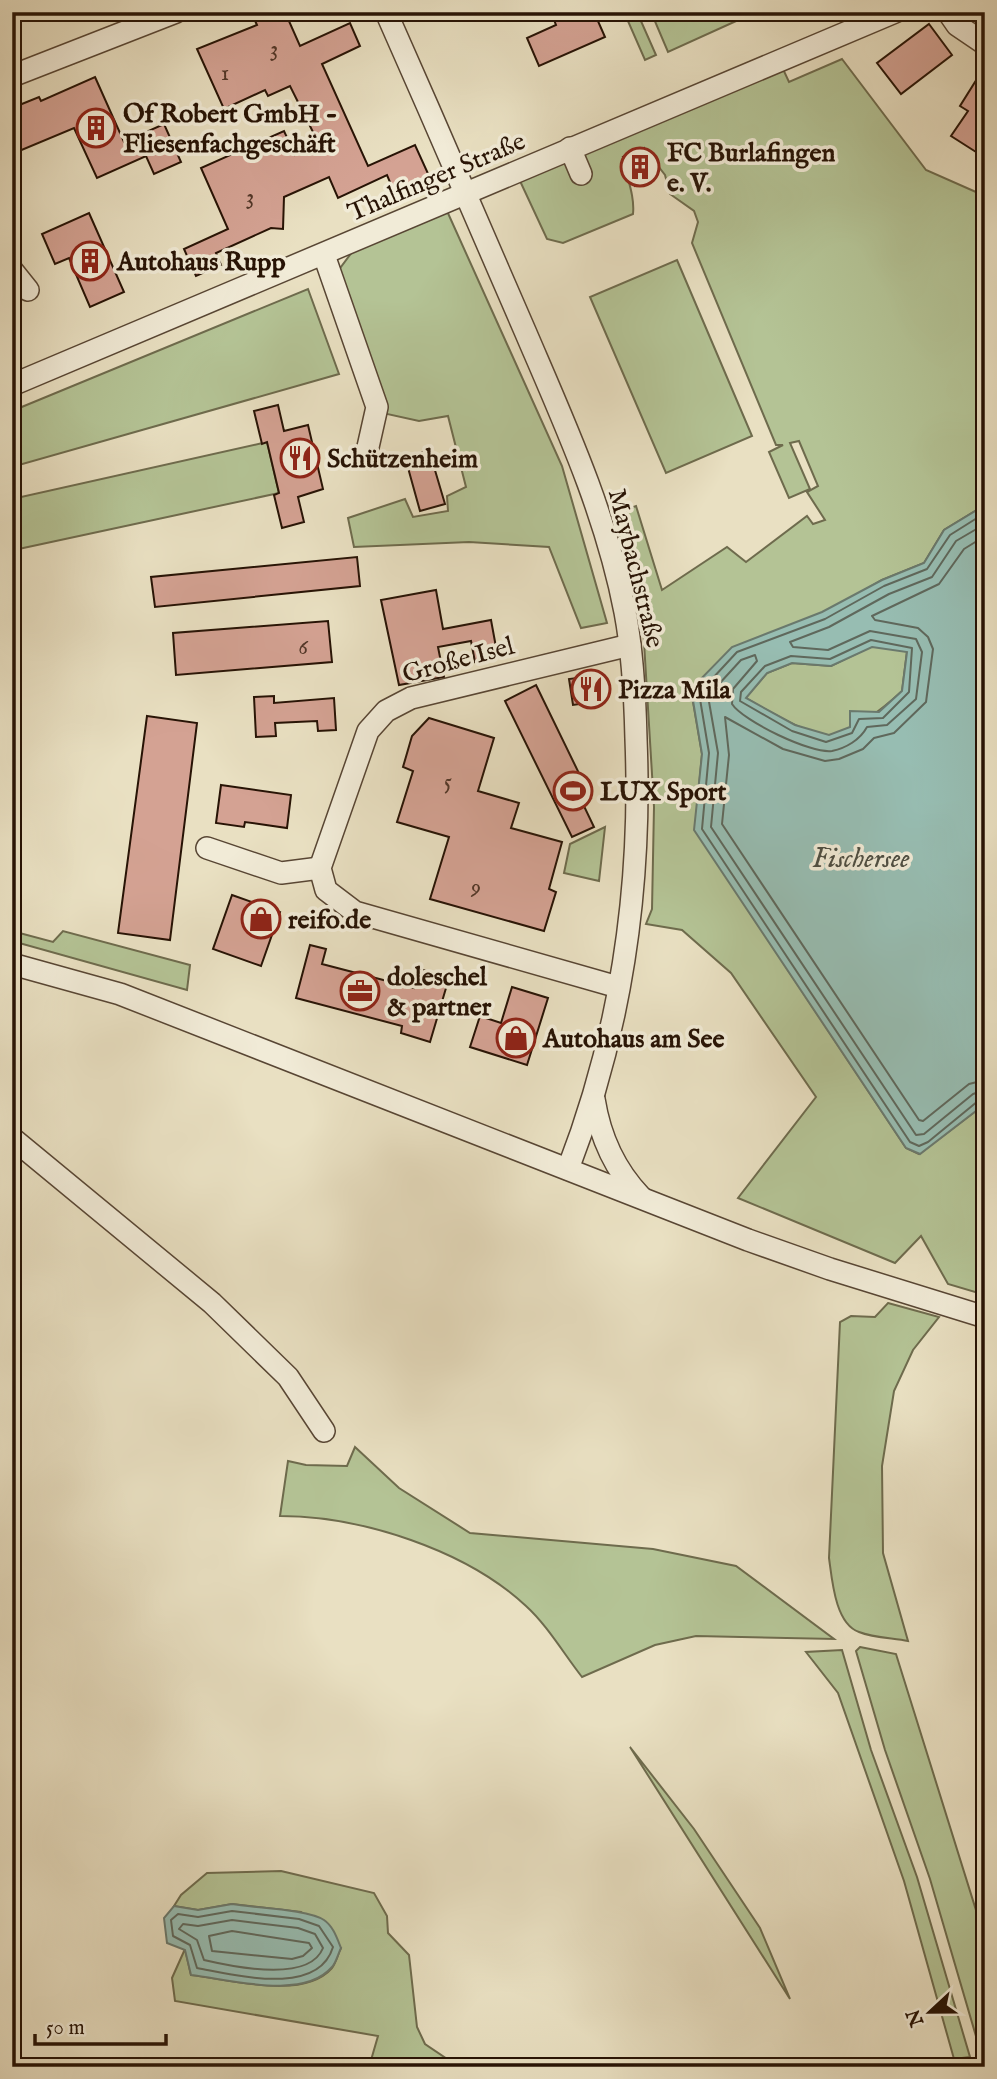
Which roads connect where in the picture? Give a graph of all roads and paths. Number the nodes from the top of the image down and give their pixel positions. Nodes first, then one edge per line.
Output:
1 (176, 12) edge
2 (386, 12) edge
3 (895, 12) edge
4 (948, 12) edge
5 (985, 44) edge
6 (12, 76) edge
7 (570, 148) junction
8 (581, 174) dead end
9 (467, 193) junction
10 (324, 255) junction
11 (12, 270) edge
12 (28, 290) dead end
13 (12, 385) edge
14 (368, 447) dead end
15 (630, 645) junction
16 (207, 848) dead end
17 (320, 868) junction
18 (12, 964) edge
19 (618, 987) junction
20 (593, 1097) junction
21 (12, 1138) edge
22 (568, 1169) junction
23 (643, 1199) junction
24 (985, 1317) edge
25 (324, 1431) dead end

1 - 6 street
2 - 9 street, Maybachstraße
3 - 7 street, Thalfinger Straße
4 - 5 street
7 - 8 street
7 - 9 street, Thalfinger Straße
9 - 10 street, Thalfinger Straße
9 - 15 street, Maybachstraße
10 - 13 street, Thalfinger Straße
10 - 14 street
11 - 12 street
15 - 17 street, Große Isel
15 - 19 street, Maybachstraße
16 - 17 street
17 - 19 street
18 - 22 street
19 - 20 street, Maybachstraße
20 - 22 street, Maybachstraße
20 - 23 street
21 - 25 street
22 - 23 street
23 - 24 street

